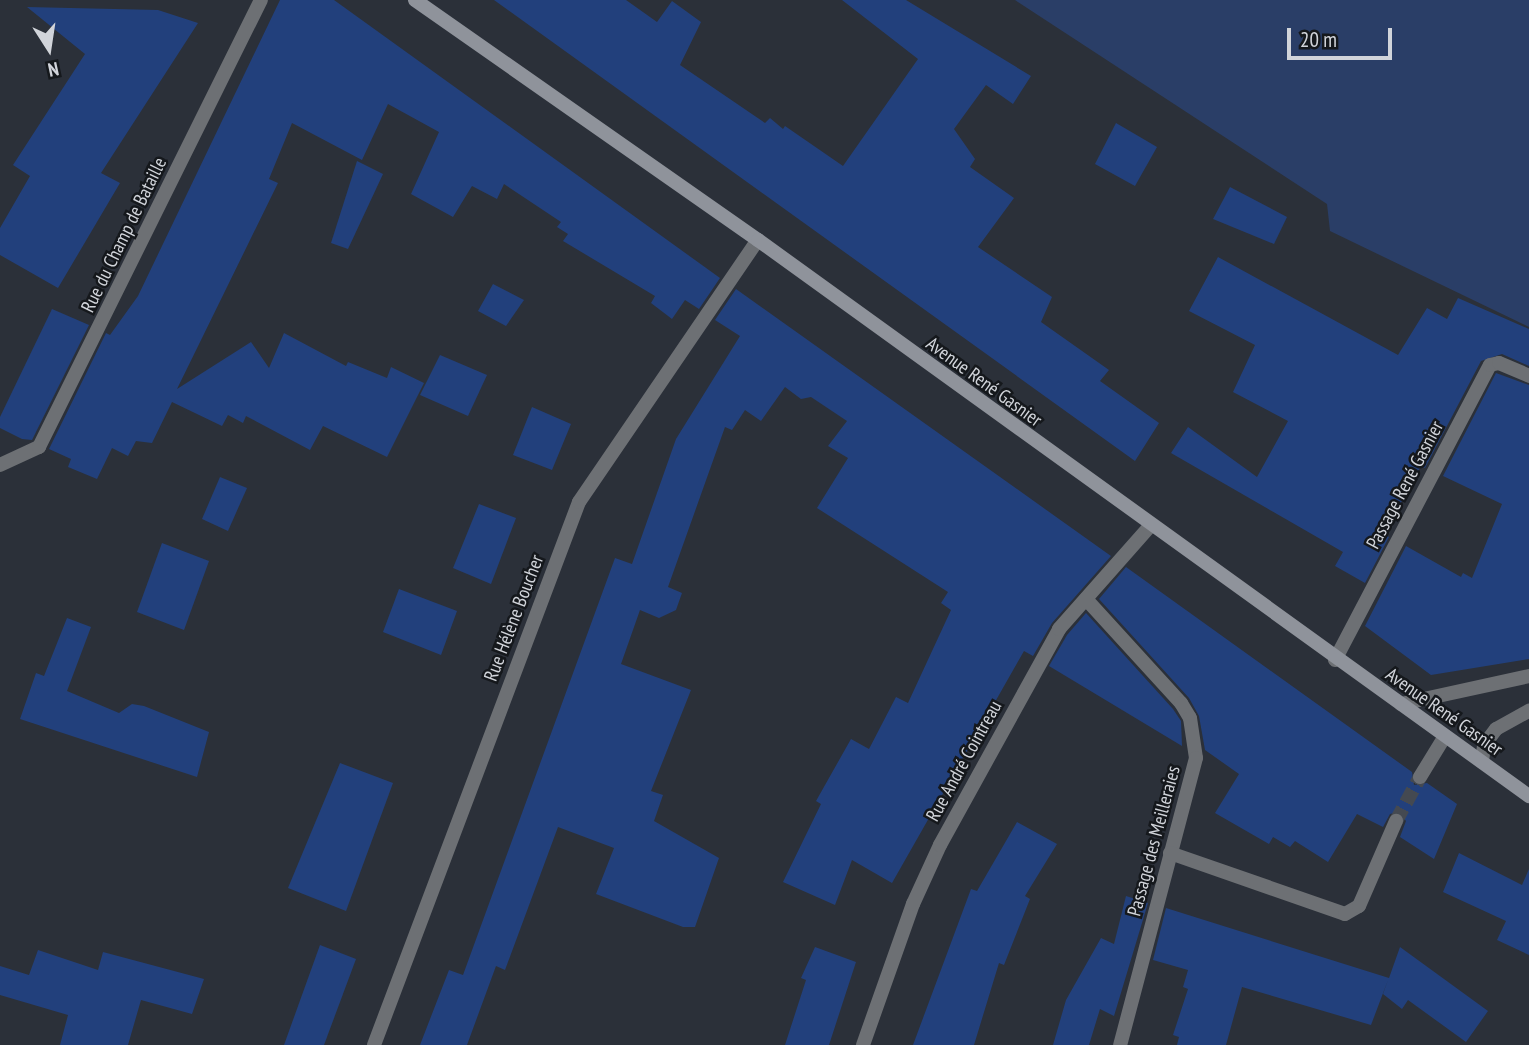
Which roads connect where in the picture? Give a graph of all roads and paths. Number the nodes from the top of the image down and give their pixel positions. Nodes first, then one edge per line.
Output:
1 (261, 0) edge
2 (415, 0) edge
3 (758, 240) junction
4 (1529, 376) edge
5 (0, 465) edge
6 (1151, 525) junction
7 (1086, 599) junction
8 (1335, 660) junction
9 (1529, 676) edge
10 (1401, 704) junction
11 (1529, 711) edge
12 (1445, 736) junction
13 (1482, 762) junction
14 (1420, 777) tunnel mouth
15 (1529, 796) edge
16 (1396, 821) tunnel mouth
17 (1170, 853) junction
18 (374, 1045) edge
19 (863, 1045) edge
20 (1121, 1045) edge

1 - 5 street, Rue du Champ de Bataille
2 - 3 main road, Avenue René Gasnier
3 - 6 main road, Avenue René Gasnier
3 - 18 street, Rue Hélène Boucher
4 - 8 street, Passage René Gasnier
6 - 7 street, Rue André Cointreau
6 - 8 main road, Avenue René Gasnier
7 - 17 street, Passage des Meilleraies
7 - 19 street, Rue André Cointreau
8 - 10 main road, Avenue René Gasnier
9 - 10 street
10 - 12 main road, Avenue René Gasnier
11 - 13 street
12 - 13 main road, Avenue René Gasnier
12 - 14 street
13 - 15 main road, Avenue René Gasnier
16 - 17 street
17 - 20 street, Passage des Meilleraies

